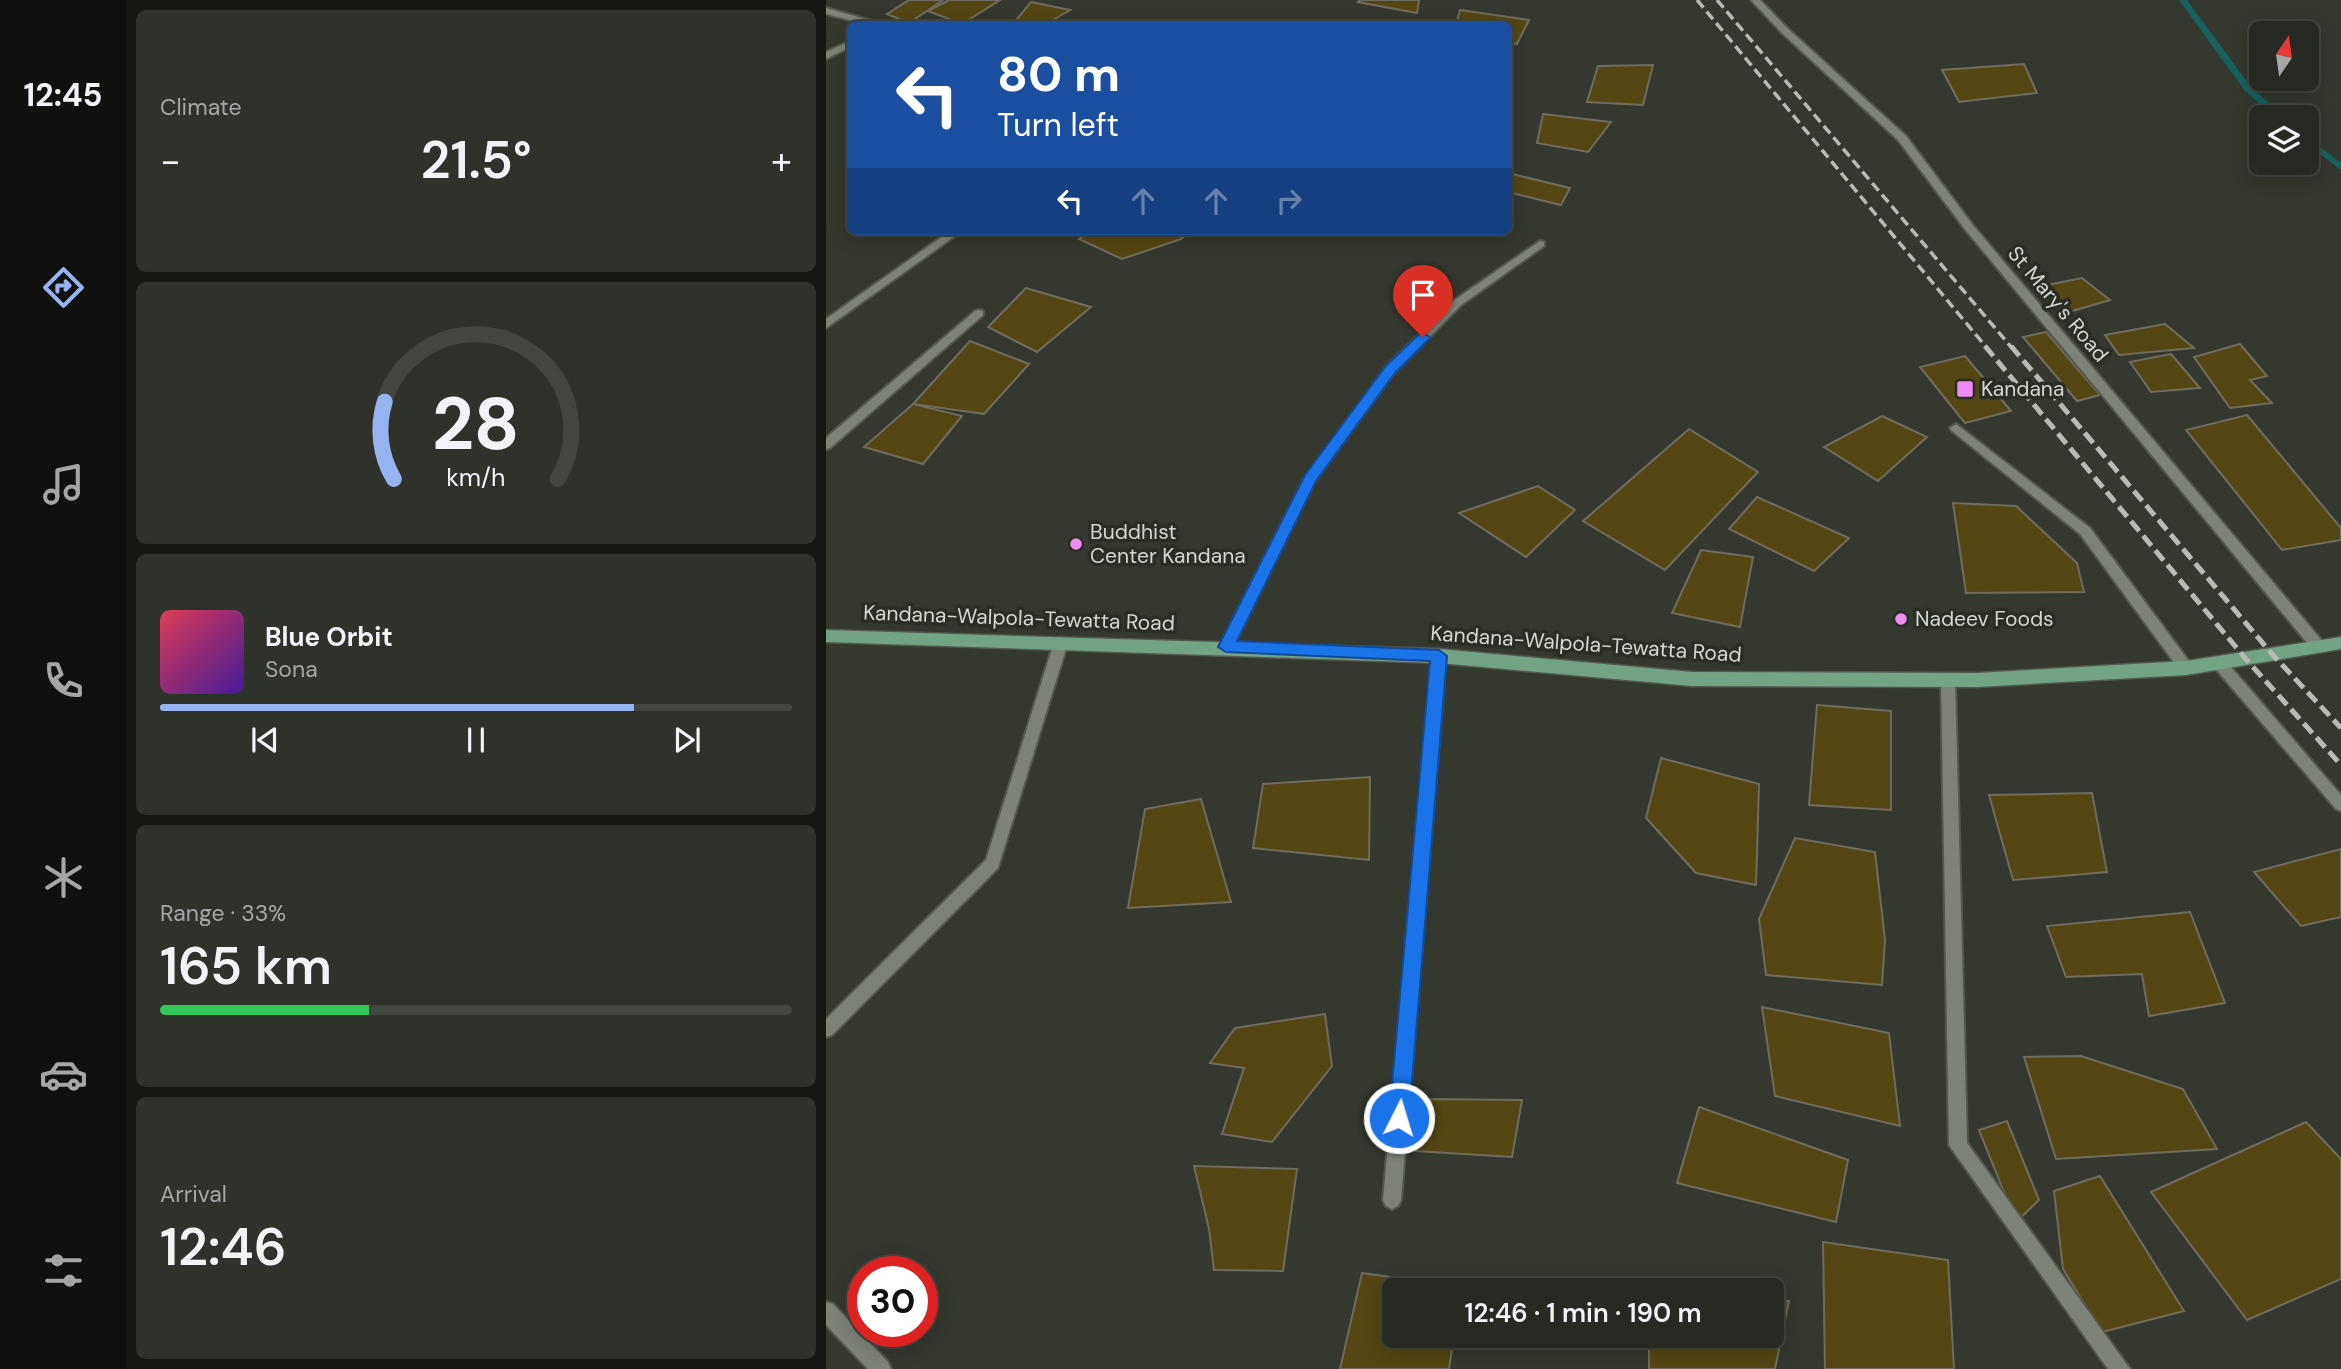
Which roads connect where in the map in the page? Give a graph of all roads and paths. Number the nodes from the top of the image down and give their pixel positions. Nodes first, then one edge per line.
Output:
1 (1755, 0) edge
2 (826, 10) edge
3 (863, 21) edge
4 (847, 46) edge
5 (826, 56) edge
6 (951, 235) edge
7 (1540, 244) dead end
8 (979, 313) dead end
9 (826, 324) edge
10 (1956, 428) dead end
11 (826, 445) edge
12 (826, 636) edge
13 (1061, 642) junction
14 (2341, 643) edge
15 (2318, 646) junction
16 (1226, 647) junction
17 (1439, 656) junction
18 (2220, 663) junction
19 (2186, 668) junction
20 (1948, 679) junction
21 (2341, 805) edge
22 (826, 1030) edge
23 (1392, 1200) dead end
24 (826, 1311) edge
25 (881, 1369) edge
26 (2120, 1369) edge

1 - 15 street, St Mary's Road
2 - 3 street
4 - 5 street
6 - 9 street
7 - 16 street
8 - 11 street
10 - 19 street
12 - 13 main road, Kandana-Walpola-Tewatta Road
13 - 16 main road, Kandana-Walpola-Tewatta Road
13 - 22 street
14 - 15 main road, Kandana-Walpola-Tewatta Road
15 - 18 main road, Kandana-Walpola-Tewatta Road
16 - 17 main road, Kandana-Walpola-Tewatta Road
17 - 20 main road, Kandana-Walpola-Tewatta Road
17 - 23 street
18 - 19 main road, Kandana-Walpola-Tewatta Road
18 - 21 street
19 - 20 main road, Kandana-Walpola-Tewatta Road
20 - 26 street
24 - 25 street

